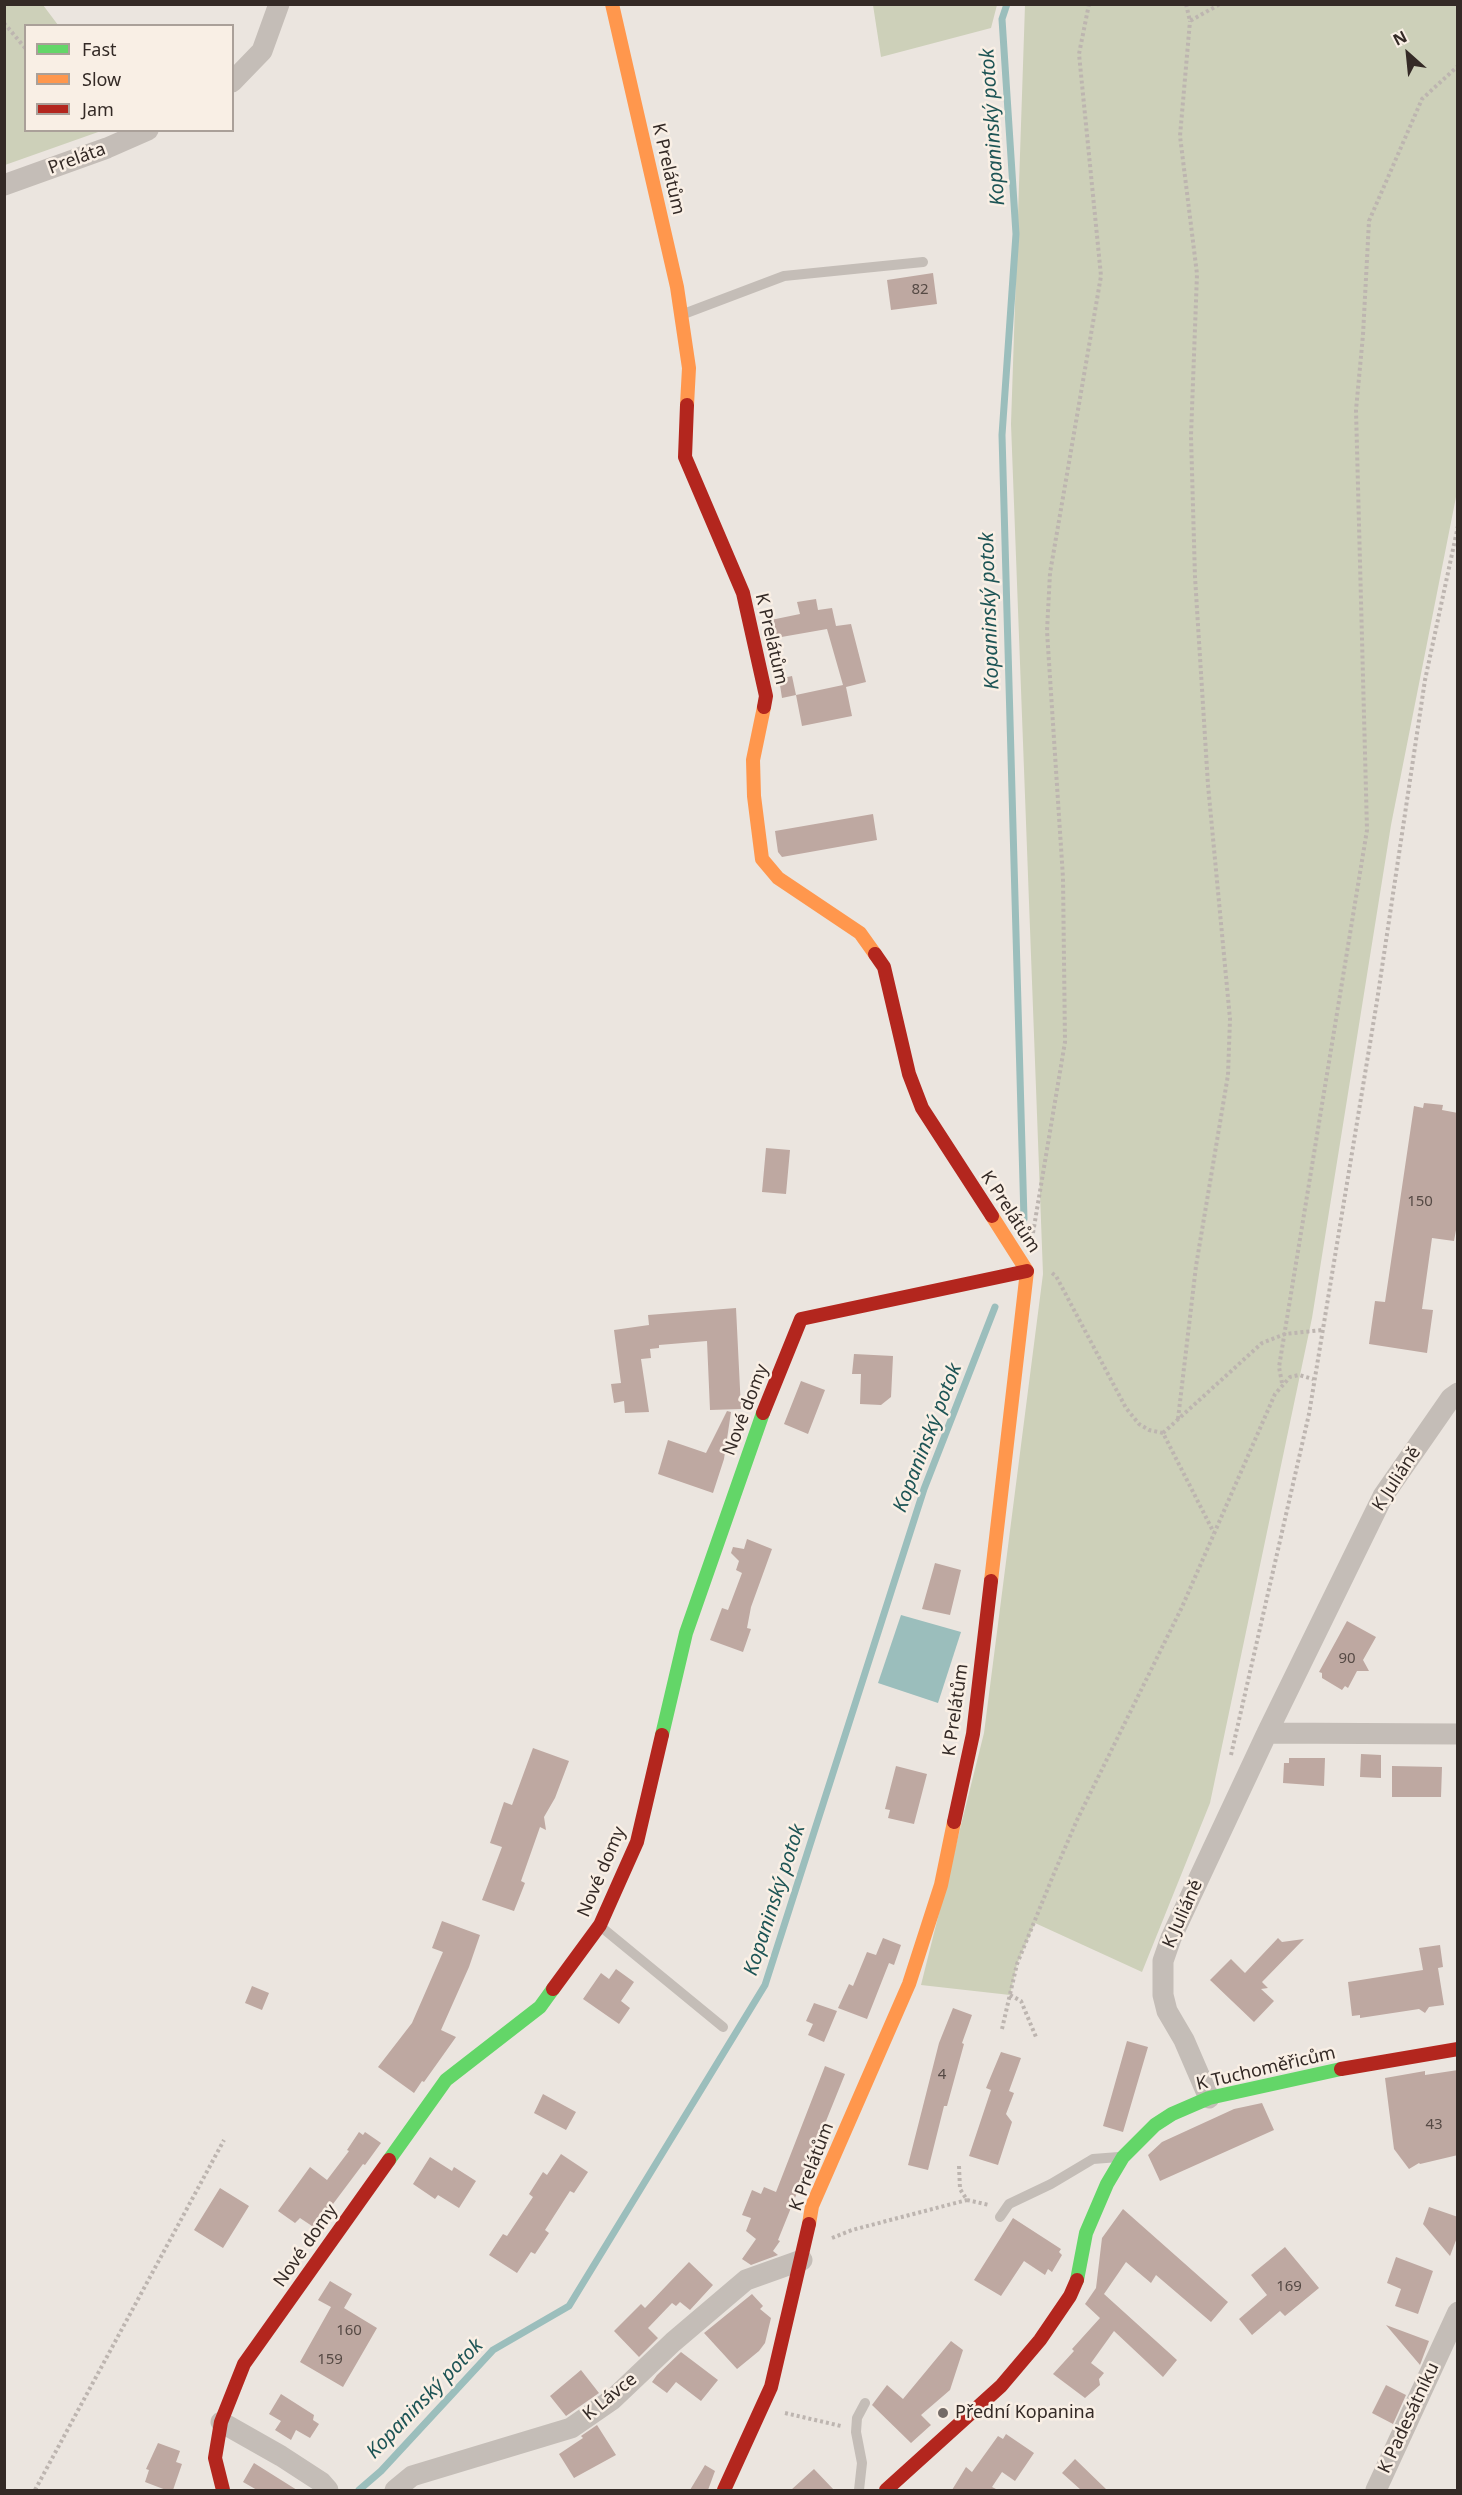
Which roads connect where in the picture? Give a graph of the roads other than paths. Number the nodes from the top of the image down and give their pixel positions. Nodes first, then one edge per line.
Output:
1 (279, 4) edge
2 (612, 4) edge
3 (234, 80) edge
4 (143, 132) edge
5 (4, 186) edge
6 (923, 261) dead end
7 (681, 316) junction
8 (1027, 1271) junction
9 (1458, 1393) edge
10 (1267, 1733) junction
11 (1458, 1734) edge
12 (600, 1925) junction
13 (723, 2027) dead end
14 (1458, 2049) edge
15 (1209, 2098) junction
16 (1124, 2157) junction
17 (1000, 2217) dead end
18 (802, 2260) junction
19 (1458, 2312) edge
20 (866, 2403) dead end
21 (221, 2422) junction
22 (223, 2490) edge
23 (327, 2490) edge
24 (395, 2490) edge
25 (724, 2490) edge
26 (859, 2490) edge
27 (886, 2490) edge
28 (1376, 2490) edge

1 - 3 street
2 - 7 street, K Prelátům
4 - 5 street, Preláta
6 - 7 lane
7 - 8 street, K Prelátům
8 - 12 street, Nové domy
8 - 18 street, K Prelátům
9 - 10 street, K Juliáně
10 - 11 street
10 - 15 street, K Juliáně
12 - 13 lane
12 - 21 street, Nové domy
14 - 15 street, K Tuchoměřicům
15 - 16 street, K Tuchoměřicům
16 - 17 lane
16 - 27 street, K Tuchoměřicům
18 - 24 street, K Lávce
18 - 25 street, K Prelátům
19 - 28 street, K Padesátníku
20 - 26 lane
21 - 22 street, Nové domy
21 - 23 street

